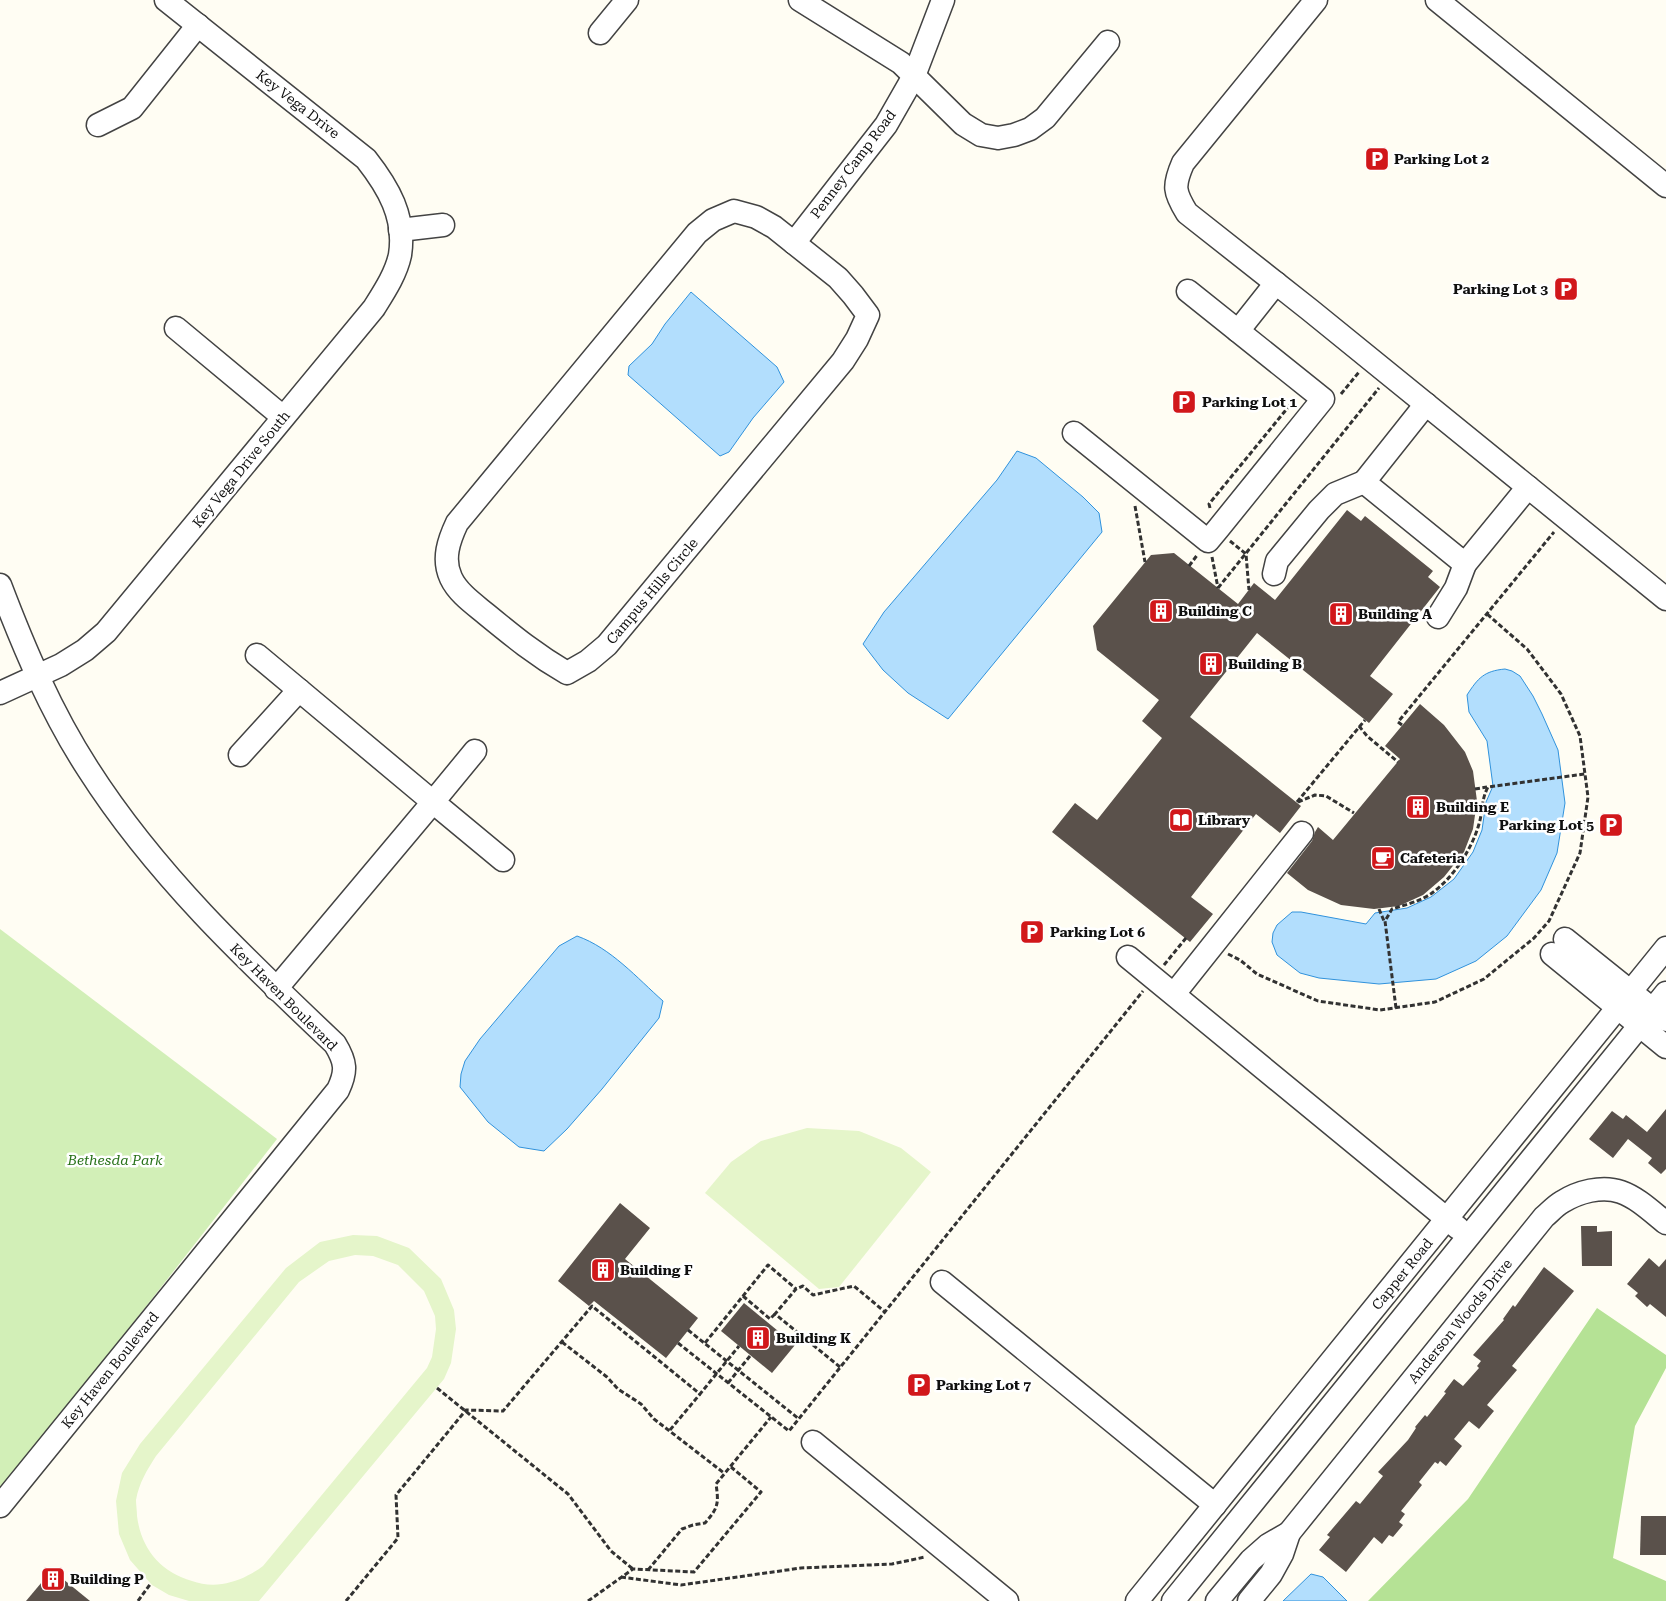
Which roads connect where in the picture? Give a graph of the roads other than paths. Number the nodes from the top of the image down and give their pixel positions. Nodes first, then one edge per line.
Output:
1 (166, 0) edge
2 (627, 0) edge
3 (800, 0) edge
4 (943, 0) edge
5 (1436, 0) edge
6 (1308, 5) edge
7 (198, 25) junction
8 (600, 33) dead end
9 (1108, 42) dead end
10 (914, 76) junction
11 (98, 125) dead end
12 (1666, 186) edge
13 (443, 225) dead end
14 (400, 230) junction
15 (794, 243) junction
16 (1276, 283) junction
17 (1188, 291) dead end
18 (176, 328) dead end
19 (1238, 331) junction
20 (1426, 404) junction
21 (283, 417) junction
22 (1074, 432) dead end
23 (1364, 482) junction
24 (1528, 487) junction
25 (1465, 564) junction
26 (1274, 574) dead end
27 (0, 585) edge
28 (1666, 599) edge
29 (1438, 617) dead end
30 (257, 655) dead end
31 (38, 676) junction
32 (299, 690) junction
33 (0, 693) edge
34 (475, 751) dead end
35 (240, 755) dead end
36 (433, 802) junction
37 (1302, 833) dead end
38 (503, 860) dead end
39 (1558, 946) dead end
40 (1666, 948) edge
41 (1128, 956) dead end
42 (276, 989) junction
43 (1174, 994) junction
44 (1624, 999) junction
45 (1656, 1012) edge
46 (1666, 1046) edge
47 (1447, 1218) junction
48 (1666, 1223) edge
49 (1469, 1236) junction
50 (942, 1282) dead end
51 (813, 1442) dead end
52 (8, 1481) edge
53 (1216, 1505) junction
54 (0, 1506) edge
55 (1289, 1533) junction
56 (1007, 1601) edge
57 (1137, 1601) edge
58 (1173, 1601) edge
59 (1217, 1601) edge
60 (1249, 1601) edge

1 - 7 street, Key Vega Drive
2 - 8 street
3 - 10 street
4 - 10 street, Penney Camp Road
5 - 12 street
6 - 16 street
7 - 11 street
7 - 14 street, Key Vega Drive
9 - 10 street
10 - 15 street, Penney Camp Road
13 - 14 street
14 - 21 street, Key Vega Drive South
15 - 15 street, Campus Hills Circle
16 - 19 street
16 - 20 street
17 - 19 street
18 - 21 street
19 - 22 street
20 - 23 street
20 - 24 street
21 - 31 street, Key Vega Drive South
23 - 25 street
23 - 26 street
24 - 25 street
24 - 28 street
25 - 29 street
27 - 31 street, Key Haven Boulevard
30 - 32 street
31 - 33 street, Key Vega Drive South
31 - 42 street, Key Haven Boulevard
32 - 35 street
32 - 36 street
34 - 36 street
36 - 38 street
36 - 42 street
37 - 43 street
39 - 44 street
40 - 44 street, Capper Road
41 - 43 street
42 - 52 street, Key Haven Boulevard
43 - 47 street
44 - 45 street
44 - 47 street, Capper Road
45 - 46 street
45 - 49 street, Capper Road
47 - 49 street
47 - 53 street, Capper Road
48 - 55 street, Anderson Woods Drive
49 - 58 street, Capper Road
50 - 53 street
51 - 56 street
52 - 54 street, Key Haven Boulevard
53 - 57 street, Capper Road
55 - 59 street, Anderson Woods Drive
55 - 60 street, Anderson Woods Drive

